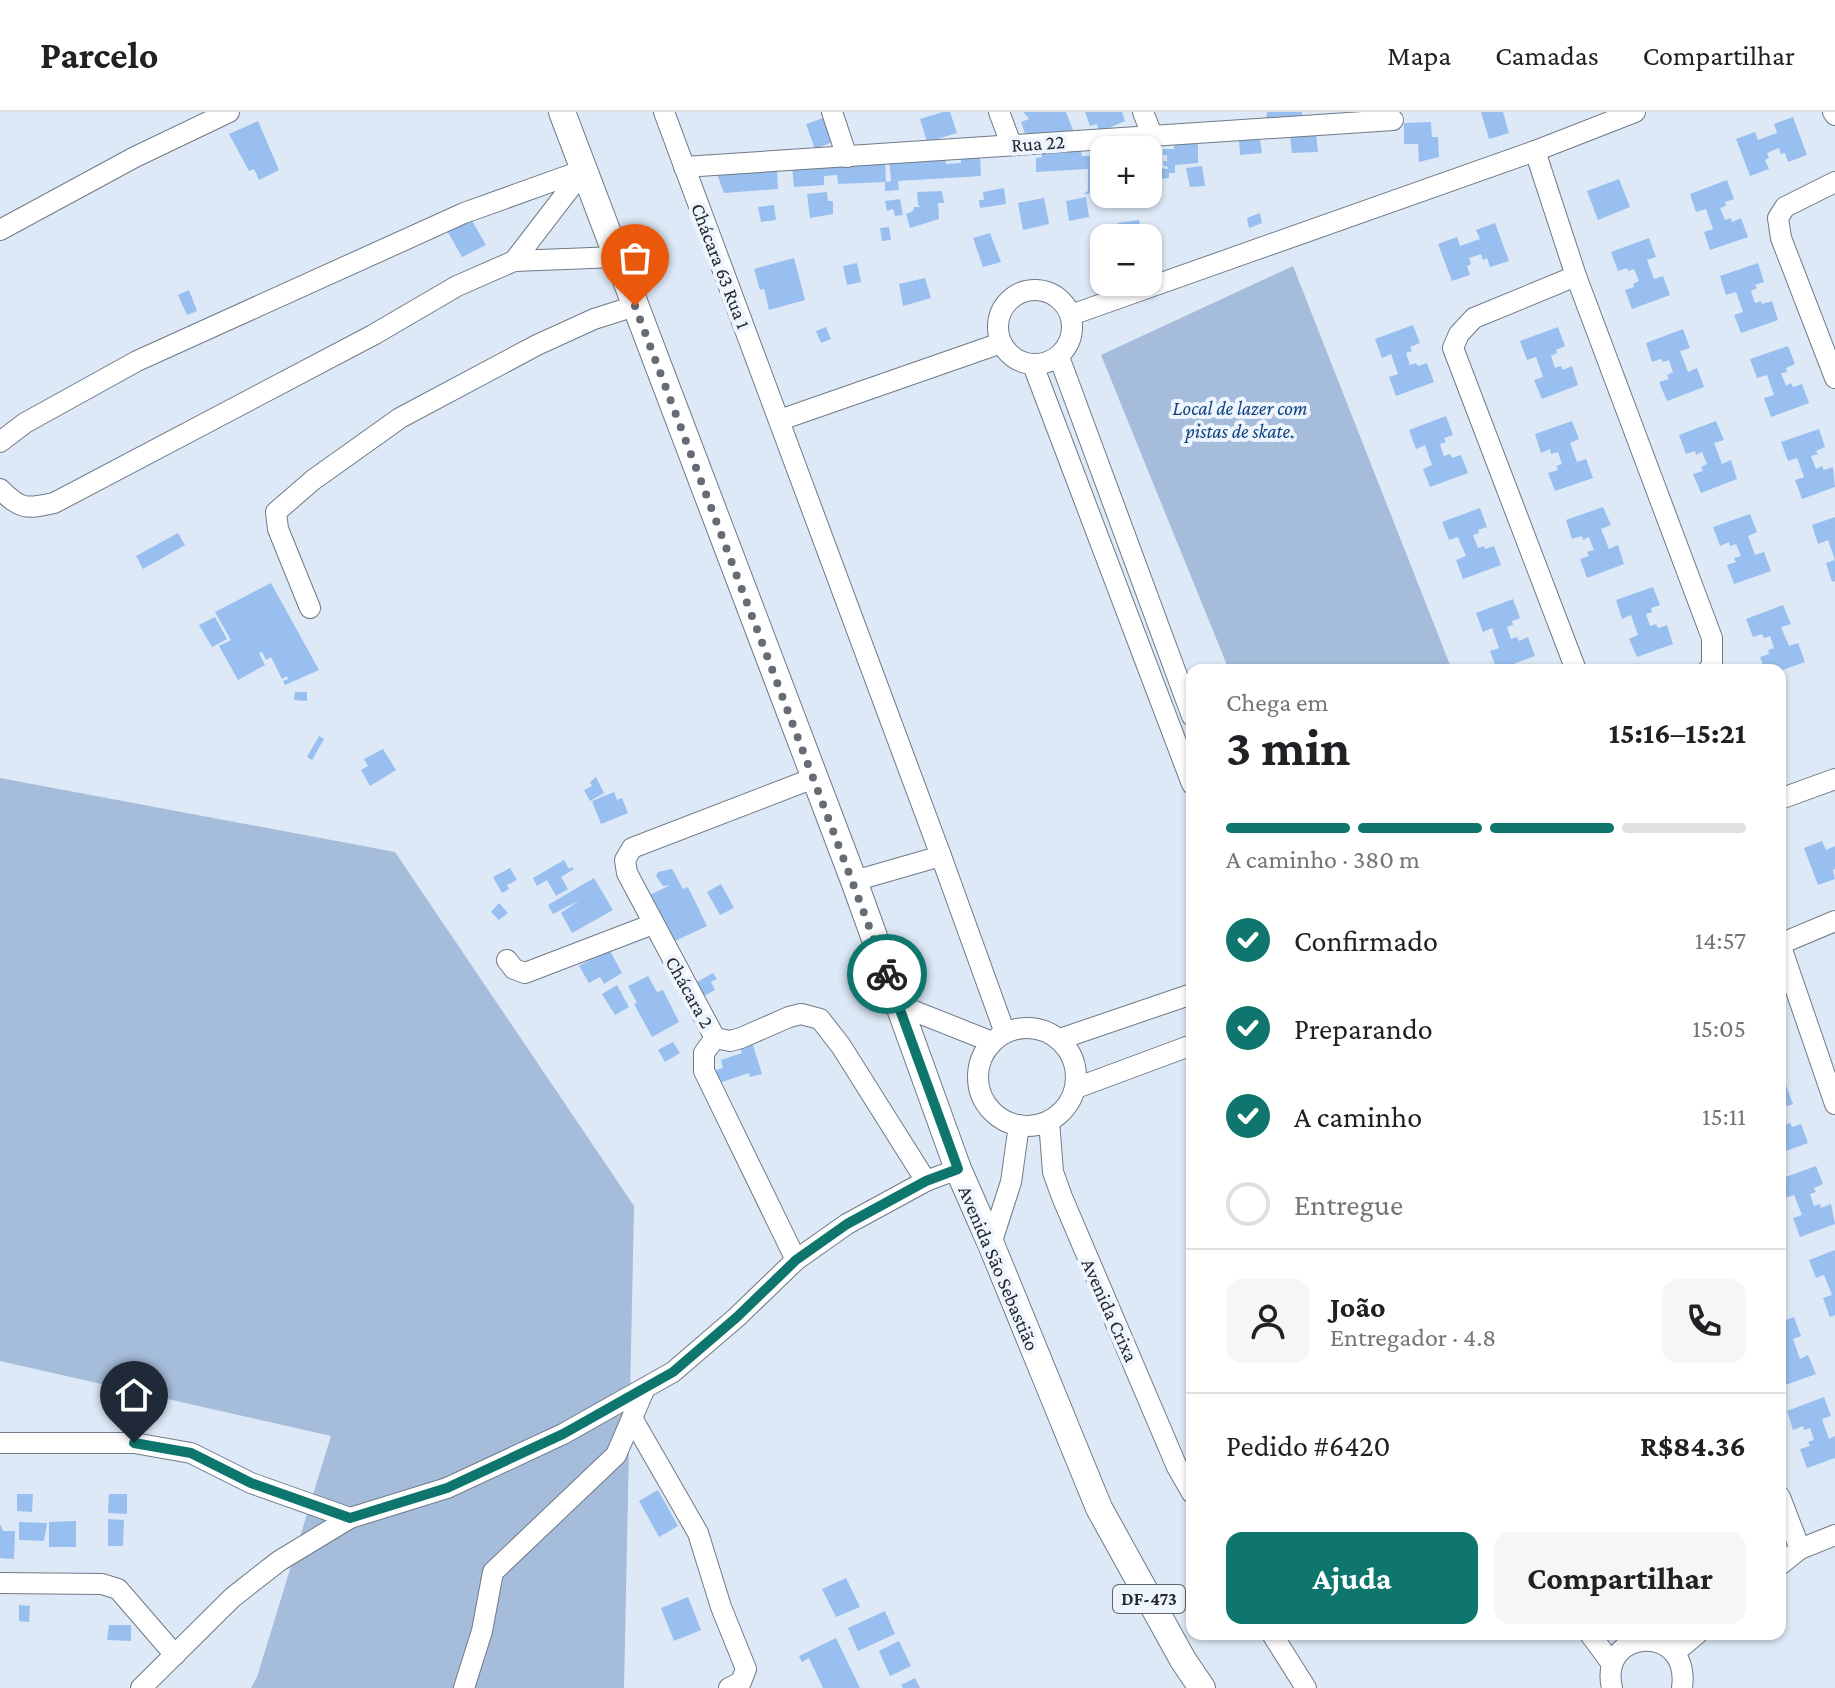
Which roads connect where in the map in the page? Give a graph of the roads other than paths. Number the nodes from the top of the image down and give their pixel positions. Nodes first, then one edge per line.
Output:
1 (229, 112) edge
2 (562, 112) edge
3 (664, 112) edge
4 (832, 112) edge
5 (999, 112) edge
6 (1143, 112) edge
7 (1635, 112) edge
8 (1393, 120) dead end
9 (1152, 135) junction
10 (1011, 144) junction
11 (1535, 151) junction
12 (847, 157) junction
13 (684, 167) junction
14 (584, 170) junction
15 (1835, 182) edge
16 (0, 230) edge
17 (617, 257) junction
18 (514, 261) junction
19 (1576, 276) junction
20 (635, 306) junction
21 (1071, 315) junction
22 (1001, 343) junction
23 (1059, 357) junction
24 (1033, 365) junction
25 (1835, 378) edge
26 (780, 420) junction
27 (0, 442) edge
28 (0, 489) edge
29 (310, 608) dead end
30 (1574, 664) edge
31 (1713, 664) edge
32 (1186, 700) edge
33 (1186, 768) edge
34 (814, 778) junction
35 (1835, 779) edge
36 (1786, 797) edge
37 (941, 856) junction
38 (854, 881) junction
39 (1835, 921) edge
40 (653, 924) junction
41 (1786, 941) edge
42 (507, 960) dead end
43 (1786, 961) edge
44 (1186, 996) edge
45 (899, 1005) junction
46 (998, 1037) junction
47 (715, 1038) junction
48 (1060, 1039) junction
49 (1186, 1047) edge
50 (1076, 1088) junction
51 (1835, 1104) edge
52 (1049, 1121) junction
53 (1019, 1125) junction
54 (958, 1169) junction
55 (926, 1181) junction
56 (991, 1244) junction
57 (796, 1260) junction
58 (645, 1388) junction
59 (632, 1418) junction
60 (0, 1443) edge
61 (1186, 1483) edge
62 (1786, 1513) edge
63 (350, 1518) junction
64 (1835, 1535) edge
65 (1800, 1549) junction
66 (1786, 1560) edge
67 (0, 1583) edge
68 (1276, 1640) edge
69 (1594, 1640) edge
70 (1630, 1640) edge
71 (1649, 1640) edge
72 (1690, 1640) edge
73 (1674, 1653) junction
74 (175, 1655) junction
75 (1612, 1664) junction
76 (141, 1688) edge
77 (464, 1688) edge
78 (729, 1688) edge
79 (1202, 1688) edge
80 (1306, 1688) edge
81 (1612, 1688) edge
82 (1682, 1688) edge

1 - 16 street
2 - 14 main road, Avenida São Sebastião / DF-473
3 - 13 street, Chácara 63 Rua 1
4 - 12 street
5 - 10 street
6 - 9 street
7 - 11 street
8 - 9 street, Rua 22
9 - 10 street, Rua 22
10 - 12 street, Rua 22
11 - 19 street
11 - 21 street
12 - 13 street, Rua 22
13 - 26 street, Chácara 63 Rua 1
14 - 17 main road, Avenida São Sebastião / DF-473
14 - 18 street
14 - 27 street
15 - 25 street
17 - 18 street
17 - 20 main road, Avenida São Sebastião / DF-473
18 - 28 street
19 - 30 street
19 - 31 street
20 - 29 street
20 - 34 main road, Avenida São Sebastião / DF-473
21 - 22 street
21 - 23 street
22 - 24 street
22 - 26 street
23 - 24 street
23 - 32 street
24 - 33 street
26 - 37 street, Chácara 63 Rua 1
34 - 38 main road, Avenida São Sebastião / DF-473
34 - 40 street, Chácara 2
35 - 36 street
37 - 38 street
37 - 46 street, Chácara 63 Rua 1
38 - 45 main road, Avenida São Sebastião / DF-473
39 - 41 street
40 - 42 street
40 - 47 street, Chácara 2
43 - 51 street
44 - 48 street
45 - 46 street
45 - 54 main road, Avenida São Sebastião / DF-473
46 - 48 street
46 - 53 street
47 - 55 street, Chácara 2
47 - 57 street
48 - 50 street
49 - 50 street
50 - 52 street
52 - 53 street
52 - 61 street, Avenida Crixa
53 - 56 street
54 - 55 street
54 - 56 main road, Avenida São Sebastião / DF-473
55 - 57 street
56 - 79 main road, Avenida São Sebastião / DF-473
57 - 58 street
58 - 59 street
58 - 63 street
59 - 77 street
59 - 78 street
60 - 63 street
62 - 65 street
63 - 74 street
64 - 65 street
65 - 66 street
67 - 74 street
68 - 80 street
69 - 75 street
70 - 75 street
71 - 73 street
72 - 73 street
73 - 82 street
74 - 76 street
75 - 81 street

